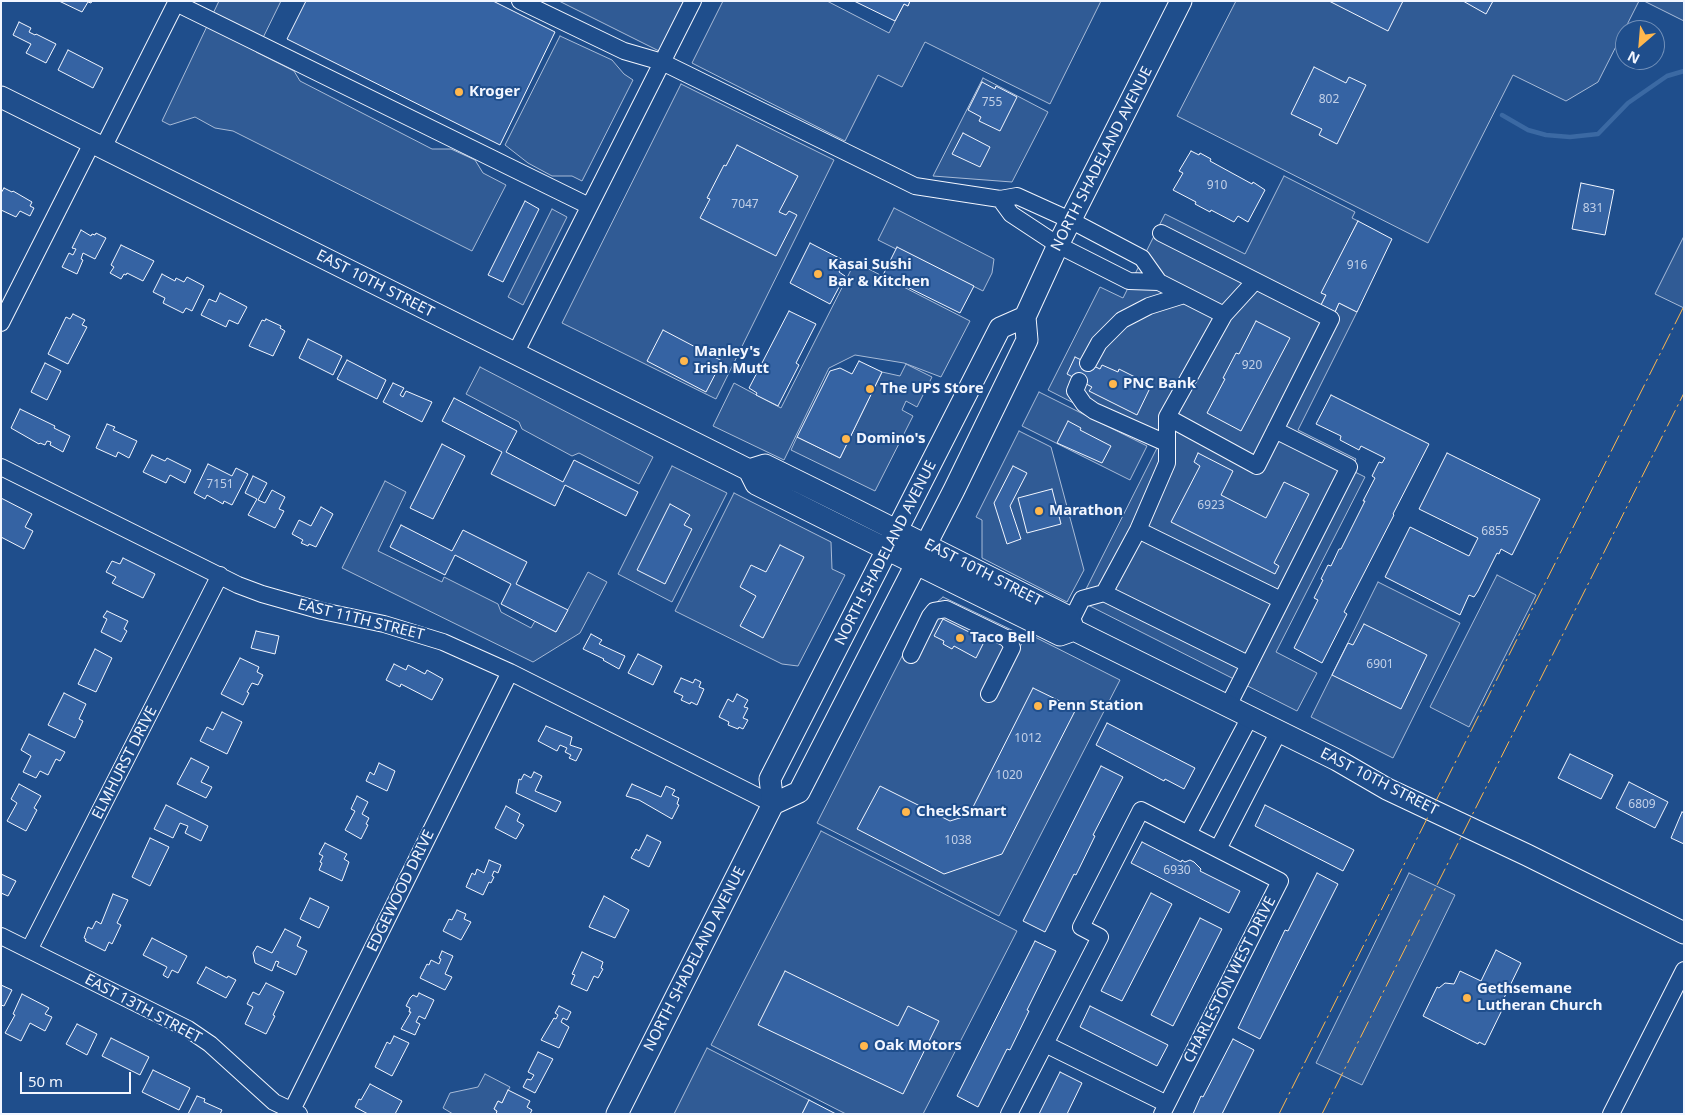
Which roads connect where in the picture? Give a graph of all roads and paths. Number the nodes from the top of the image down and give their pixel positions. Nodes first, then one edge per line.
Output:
1 (520, 1) edge
2 (693, 1) edge
3 (1180, 1) edge
4 (177, 2) edge
5 (662, 62) junction
6 (1, 97) edge
7 (98, 146) junction
8 (1000, 199) junction
9 (589, 206) junction
10 (1070, 220) junction
11 (1161, 233) dead end
12 (1058, 245) junction
13 (1256, 281) junction
14 (1159, 282) junction
15 (1184, 295) junction
16 (1224, 315) junction
17 (1024, 317) junction
18 (1, 322) edge
19 (515, 354) junction
20 (1088, 363) dead end
21 (1079, 381) dead end
22 (1167, 417) junction
23 (1275, 430) junction
24 (1166, 443) junction
25 (1, 467) edge
26 (749, 470) junction
27 (1138, 530) junction
28 (897, 531) junction
29 (926, 545) junction
30 (888, 550) junction
31 (916, 564) junction
32 (220, 575) junction
33 (1104, 593) junction
34 (1282, 600) junction
35 (1073, 625) junction
36 (911, 655) dead end
37 (1248, 664) junction
38 (510, 672) junction
39 (989, 694) dead end
40 (1228, 706) junction
41 (1250, 717) junction
42 (1279, 731) junction
43 (773, 804) junction
44 (1188, 834) junction
45 (1218, 850) junction
46 (1684, 933) edge
47 (1, 936) edge
48 (29, 950) junction
49 (1684, 970) edge
50 (1045, 1044) junction
51 (1165, 1109) edge
52 (296, 1112) edge
53 (617, 1114) edge
54 (1008, 1114) edge
55 (1611, 1114) edge

1 - 5 street
2 - 5 street
3 - 10 main road, NORTH SHADELAND AVENUE
4 - 7 street
4 - 9 street
5 - 8 street
5 - 9 street
6 - 7 main road, EAST 10TH STREET
7 - 18 street
7 - 19 main road, EAST 10TH STREET
8 - 10 street
8 - 12 street
9 - 19 street
10 - 12 main road, NORTH SHADELAND AVENUE
10 - 14 street
11 - 13 street
12 - 14 street
12 - 17 main road, NORTH SHADELAND AVENUE
13 - 16 street
13 - 23 street
14 - 15 street
15 - 16 street
15 - 20 street
16 - 22 street
17 - 28 main road, NORTH SHADELAND AVENUE
17 - 29 main road, NORTH SHADELAND AVENUE
19 - 26 main road, EAST 10TH STREET
21 - 24 street
22 - 23 street
22 - 24 street
23 - 34 street
24 - 27 street
25 - 32 street, EAST 11TH STREET
26 - 28 main road, EAST 10TH STREET
26 - 30 main road, EAST 10TH STREET
27 - 33 street
27 - 34 street
28 - 29 main road, EAST 10TH STREET
28 - 30 main road, NORTH SHADELAND AVENUE
29 - 31 main road, NORTH SHADELAND AVENUE
29 - 35 main road, EAST 10TH STREET
30 - 31 main road, EAST 10TH STREET
30 - 43 main road, NORTH SHADELAND AVENUE
31 - 35 main road, EAST 10TH STREET
31 - 43 main road, NORTH SHADELAND AVENUE
32 - 38 street, EAST 11TH STREET
32 - 48 street, ELMHURST DRIVE
33 - 35 street
33 - 37 street
34 - 37 street
35 - 40 main road, EAST 10TH STREET
36 - 39 street
37 - 40 street
38 - 43 street, EAST 11TH STREET
38 - 52 street, EDGEWOOD DRIVE
40 - 41 main road, EAST 10TH STREET
41 - 42 main road, EAST 10TH STREET
41 - 44 street
42 - 45 street
42 - 46 main road, EAST 10TH STREET
43 - 53 main road, NORTH SHADELAND AVENUE
44 - 45 street, CHARLESTON WEST DRIVE
44 - 50 street, CHARLESTON WEST DRIVE
45 - 51 street, CHARLESTON WEST DRIVE
47 - 48 street, EAST 13TH STREET
48 - 52 street, EAST 13TH STREET
49 - 55 street
50 - 51 street
50 - 54 street

